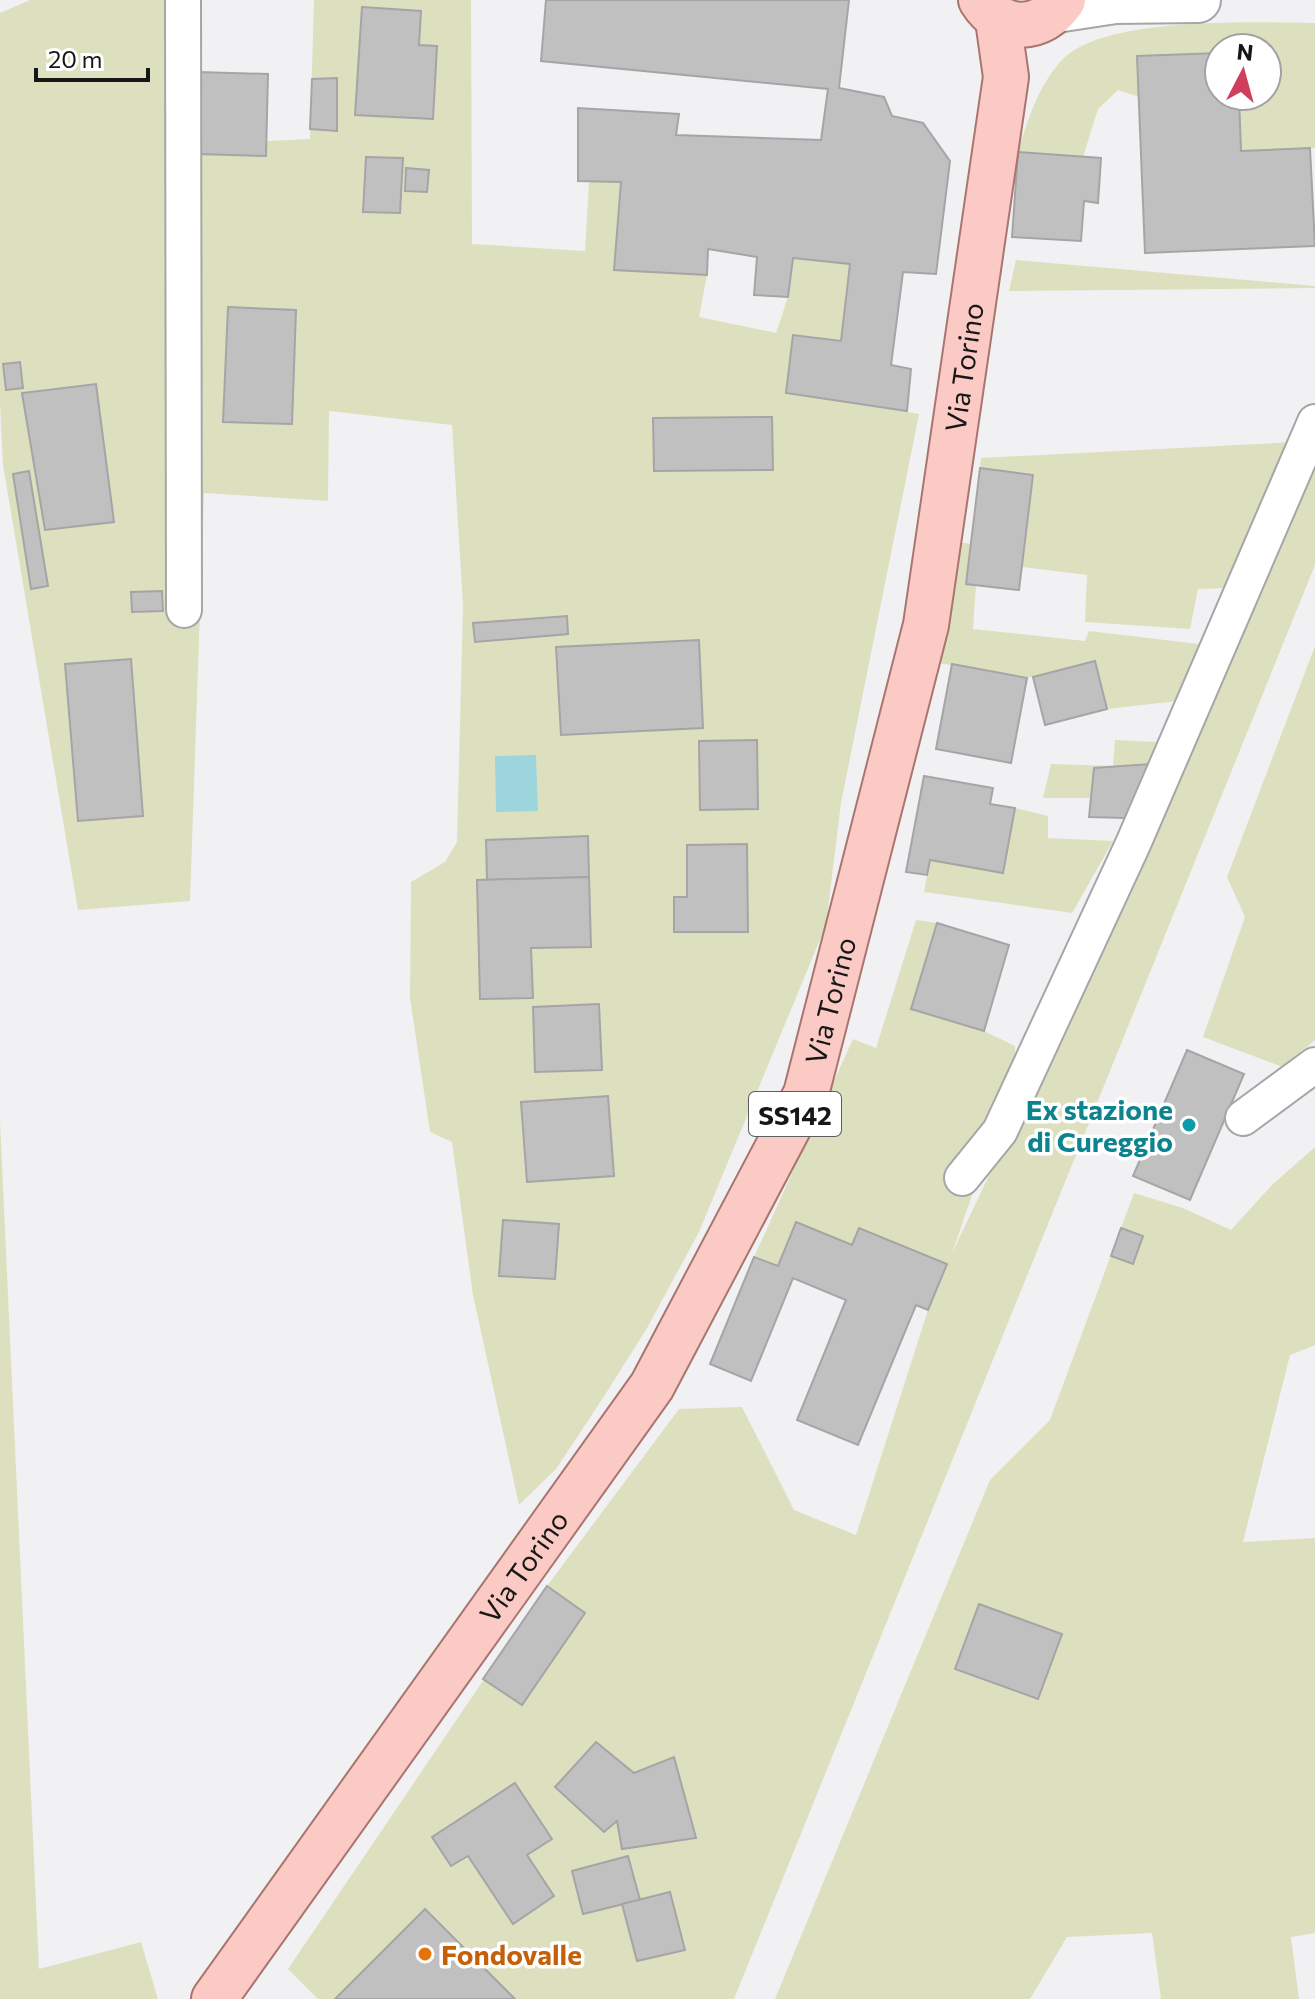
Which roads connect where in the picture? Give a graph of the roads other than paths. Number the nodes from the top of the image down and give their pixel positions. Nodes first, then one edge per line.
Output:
1 (183, 0) edge
2 (1198, 0) edge
3 (1114, 1) edge
4 (1027, 11) edge
5 (1315, 422) edge
6 (184, 610) dead end
7 (1315, 1065) edge
8 (1243, 1118) dead end
9 (962, 1178) dead end
10 (214, 1999) edge

1 - 6 street
2 - 3 street
3 - 4 street
4 - 10 main road, Via Torino / SS142
5 - 9 street
7 - 8 street

